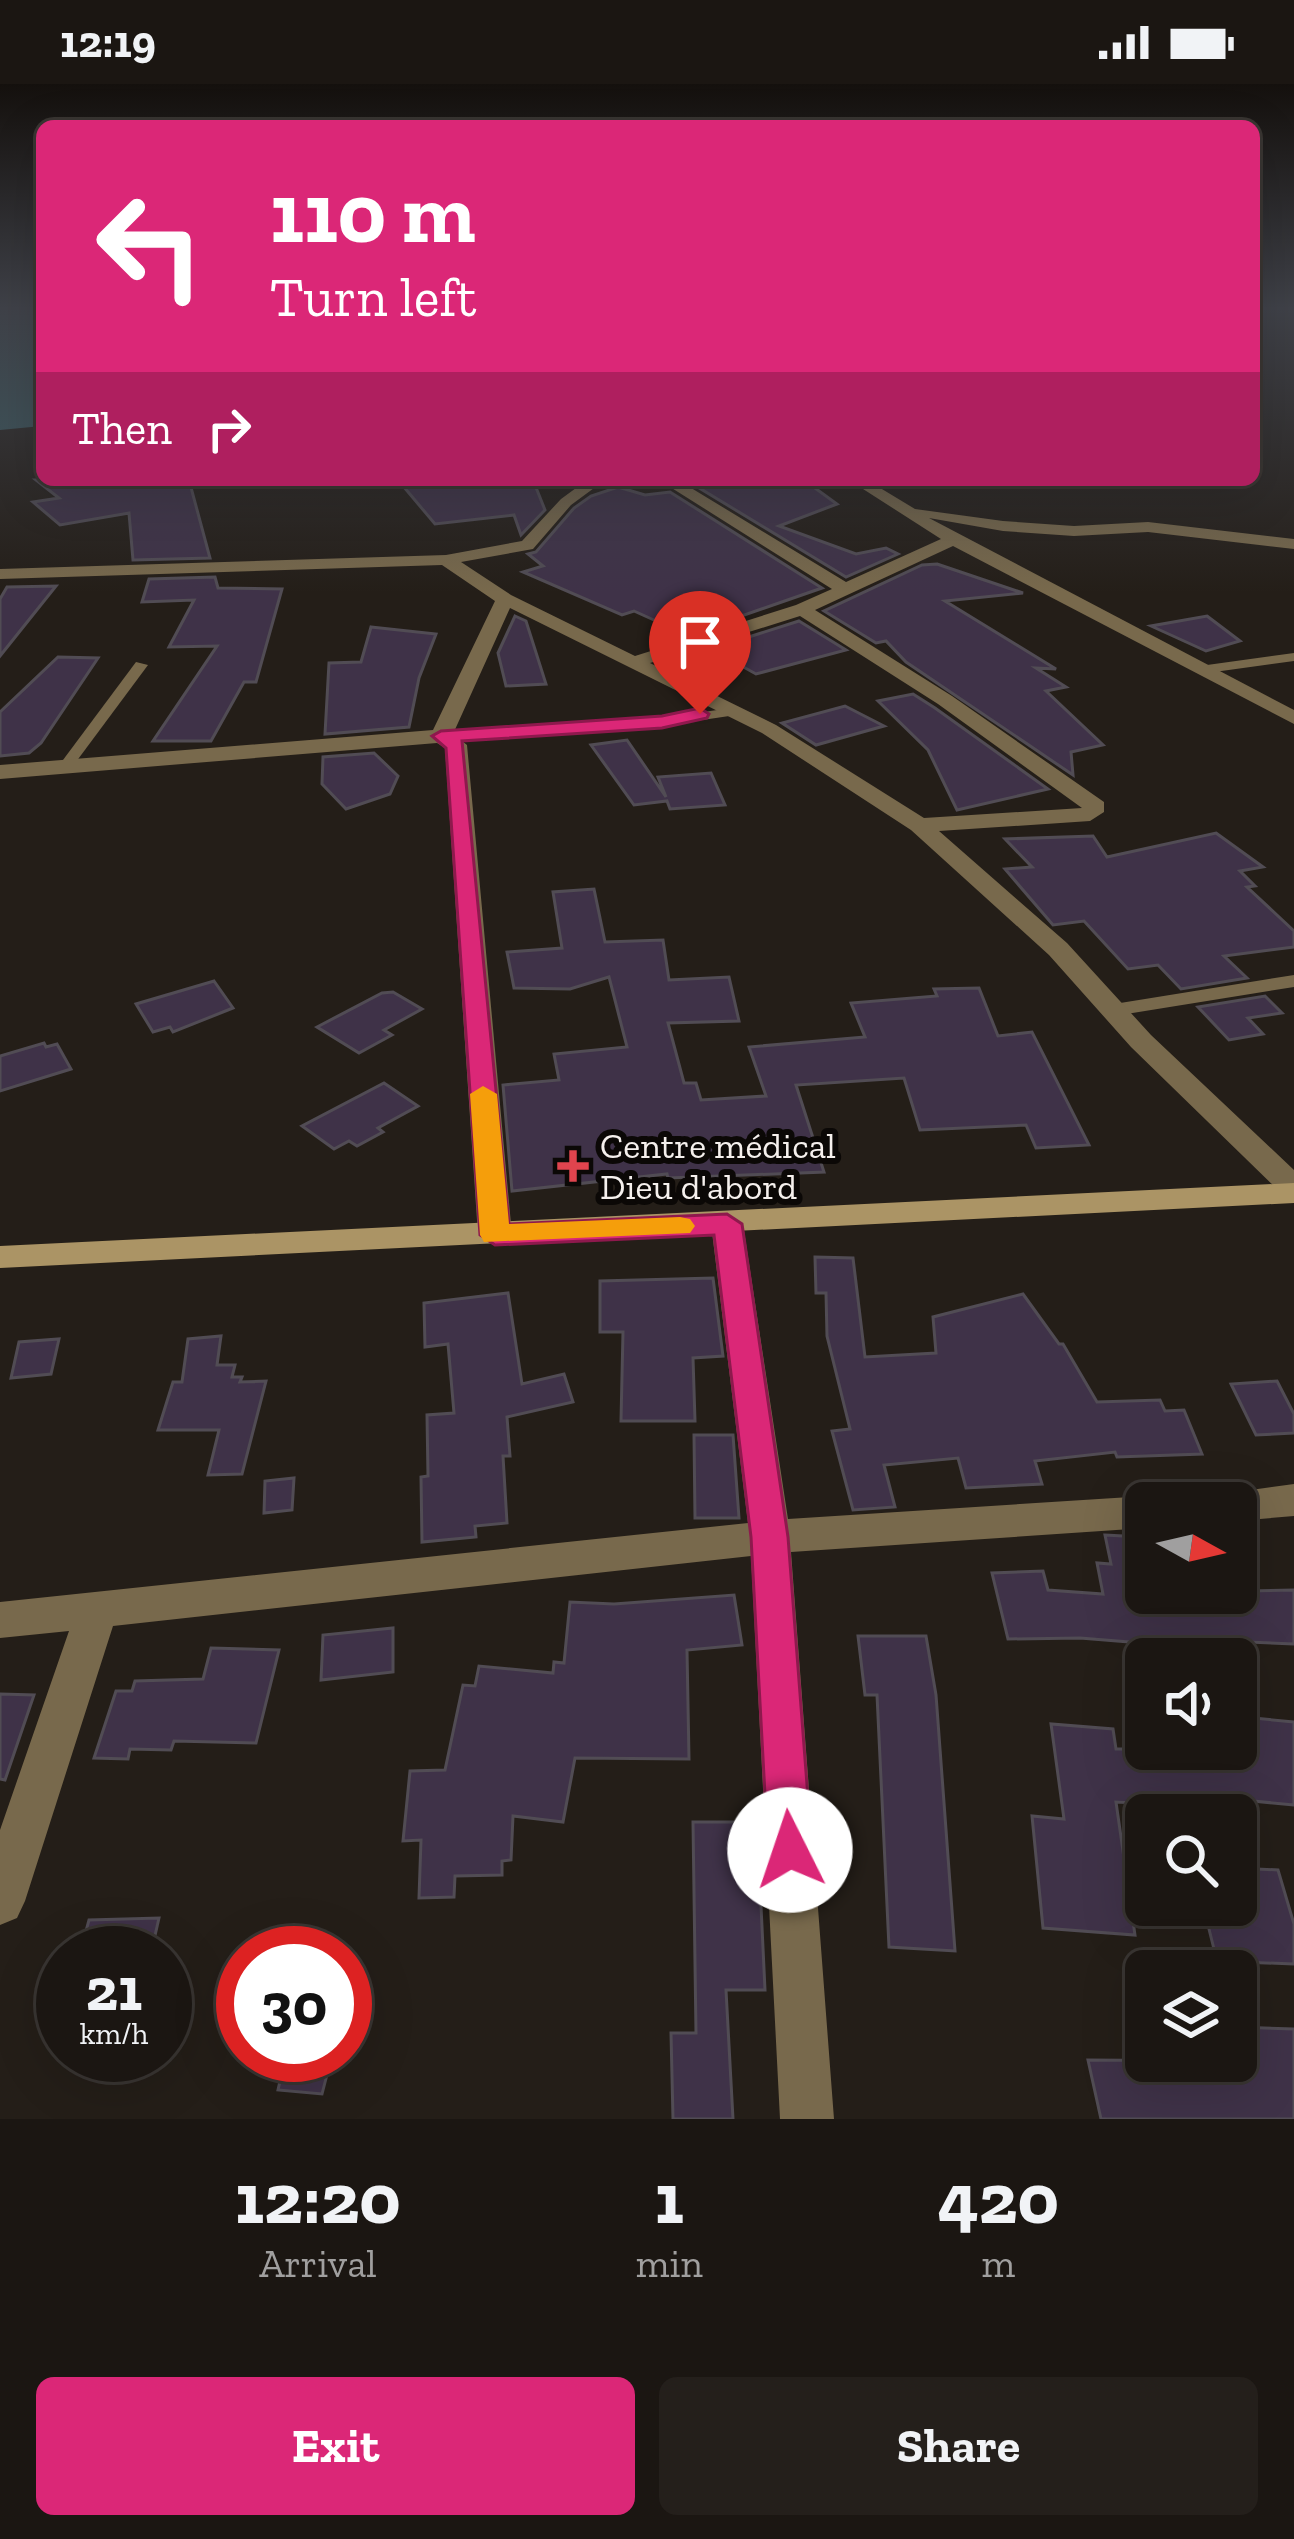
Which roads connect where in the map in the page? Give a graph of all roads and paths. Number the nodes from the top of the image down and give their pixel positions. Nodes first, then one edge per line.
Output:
1 (589, 486) edge
2 (677, 486) edge
3 (867, 486) edge
4 (903, 508) junction
5 (953, 540) junction
6 (1294, 544) edge
7 (446, 560) junction
8 (0, 574) edge
9 (845, 589) junction
10 (505, 599) junction
11 (802, 608) junction
12 (1294, 657) edge
13 (631, 663) junction
14 (141, 665) dead end
15 (1207, 669) junction
16 (731, 712) junction
17 (1294, 718) edge
18 (441, 736) junction
19 (65, 767) junction
20 (0, 772) edge
21 (919, 825) junction
22 (1294, 981) edge
23 (1114, 1010) junction
24 (1294, 1190) edge
25 (727, 1224) junction
26 (495, 1235) junction
27 (0, 1257) edge
28 (1294, 1500) edge
29 (1257, 1503) edge
30 (1125, 1513) edge
31 (770, 1537) junction
32 (98, 1607) junction
33 (0, 1620) edge
34 (0, 1901) edge
35 (807, 2119) edge

1 - 7 street
2 - 9 street
3 - 4 street
4 - 5 street
4 - 6 street
5 - 9 street
5 - 15 street
7 - 8 street
7 - 10 street
9 - 11 street
10 - 13 street
10 - 18 street
11 - 13 street
11 - 21 street
12 - 15 lane
13 - 16 street
14 - 19 lane
15 - 17 street
16 - 18 lane
16 - 21 street
18 - 19 street
18 - 26 street
19 - 20 street
21 - 23 street
22 - 23 lane
23 - 24 street
24 - 25 street
25 - 26 street
25 - 31 street
26 - 27 street
28 - 29 street
30 - 31 street
31 - 32 street
31 - 35 street
32 - 33 street
32 - 34 street

